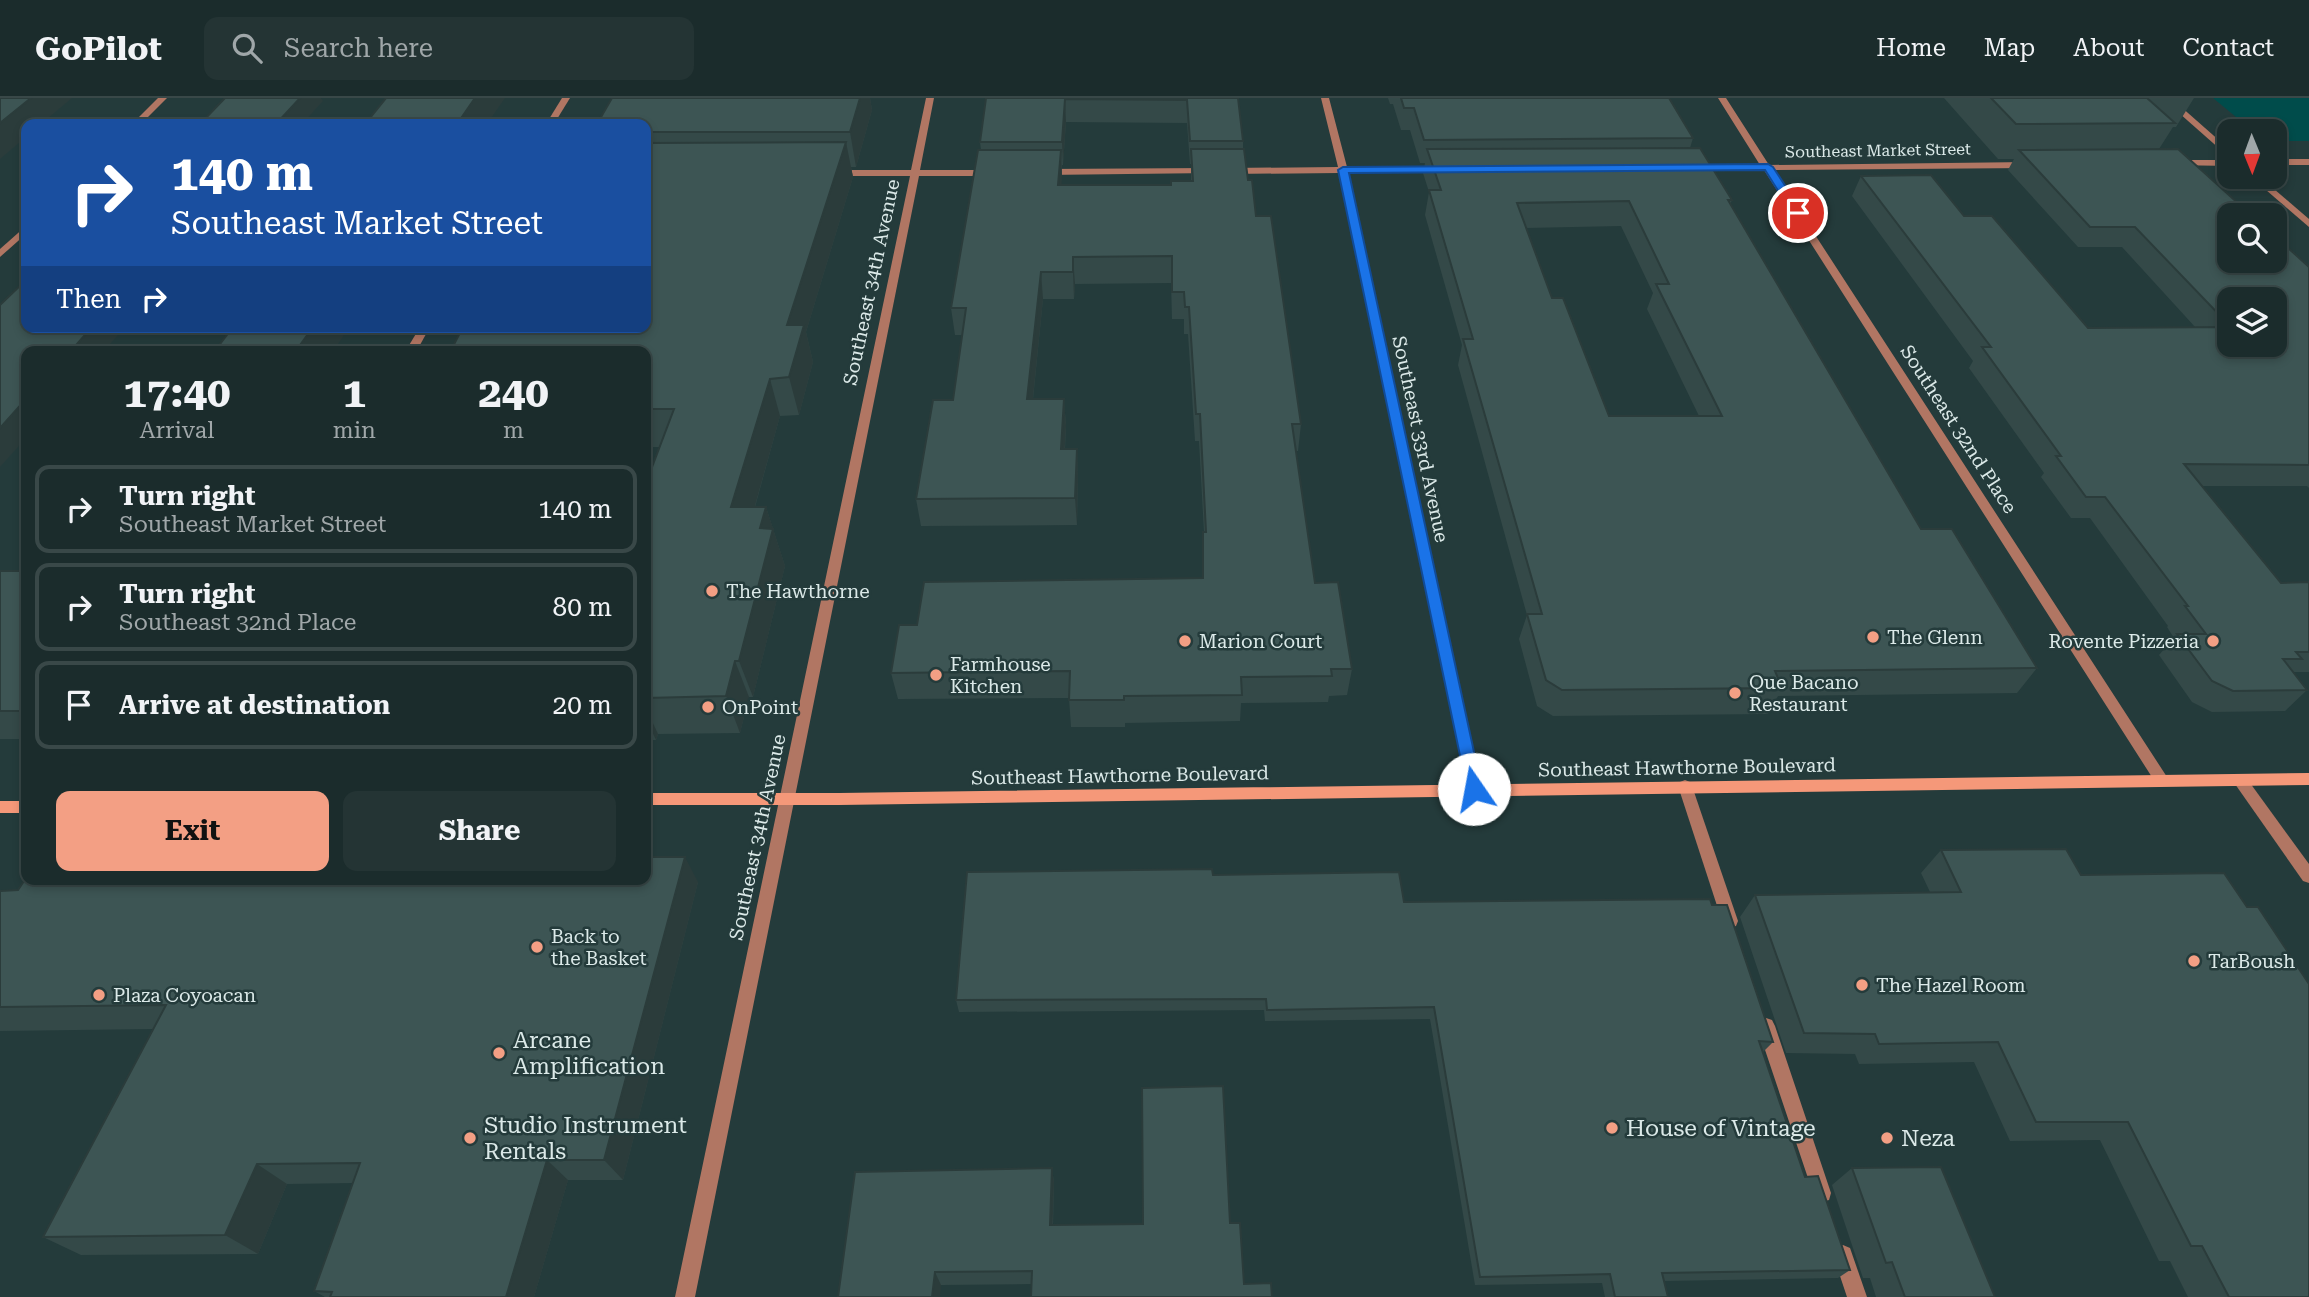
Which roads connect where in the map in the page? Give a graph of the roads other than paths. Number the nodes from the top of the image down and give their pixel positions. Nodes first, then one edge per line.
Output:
1 (163, 98) edge
2 (566, 98) edge
3 (930, 98) edge
4 (1325, 98) edge
5 (1722, 98) edge
6 (2166, 98) edge
7 (141, 119) edge
8 (553, 119) edge
9 (2217, 143) edge
10 (2287, 162) edge
11 (2309, 162) edge
12 (2169, 163) edge
13 (2217, 163) edge
14 (2045, 164) edge
15 (1768, 167) junction
16 (1686, 168) edge
17 (1453, 169) edge
18 (1343, 170) junction
19 (1039, 172) edge
20 (820, 173) edge
21 (914, 173) junction
22 (997, 173) edge
23 (2269, 189) edge
24 (2309, 224) edge
25 (21, 234) edge
26 (0, 254) edge
27 (2309, 779) edge
28 (2240, 780) junction
29 (2162, 781) junction
30 (1685, 786) junction
31 (1474, 789) junction
32 (786, 798) junction
33 (651, 799) edge
34 (0, 807) edge
35 (21, 807) edge
36 (2309, 876) edge
37 (1735, 936) edge
38 (1761, 1014) edge
39 (1826, 1207) edge
40 (1835, 1233) edge
41 (685, 1297) edge
42 (1857, 1297) edge

1 - 7 street
2 - 8 street
3 - 21 street, Southeast 34th Avenue
4 - 18 street, Southeast 33rd Avenue
5 - 15 street, Southeast 32nd Place
6 - 9 street
10 - 11 street
12 - 13 street
14 - 15 street, Southeast Market Street
15 - 16 street, Southeast Market Street
15 - 29 street, Southeast 32nd Place
17 - 18 street
18 - 19 street
18 - 31 street, Southeast 33rd Avenue
20 - 21 street
21 - 22 street
21 - 32 street, Southeast 34th Avenue
23 - 24 street
25 - 26 street
27 - 28 main road, Southeast Hawthorne Boulevard
28 - 29 main road, Southeast Hawthorne Boulevard
28 - 36 street
29 - 30 main road, Southeast Hawthorne Boulevard
30 - 31 main road, Southeast Hawthorne Boulevard
30 - 37 street
31 - 32 main road, Southeast Hawthorne Boulevard
32 - 33 main road, Southeast Hawthorne Boulevard
32 - 41 street, Southeast 34th Avenue
34 - 35 main road
38 - 39 street
40 - 42 street

